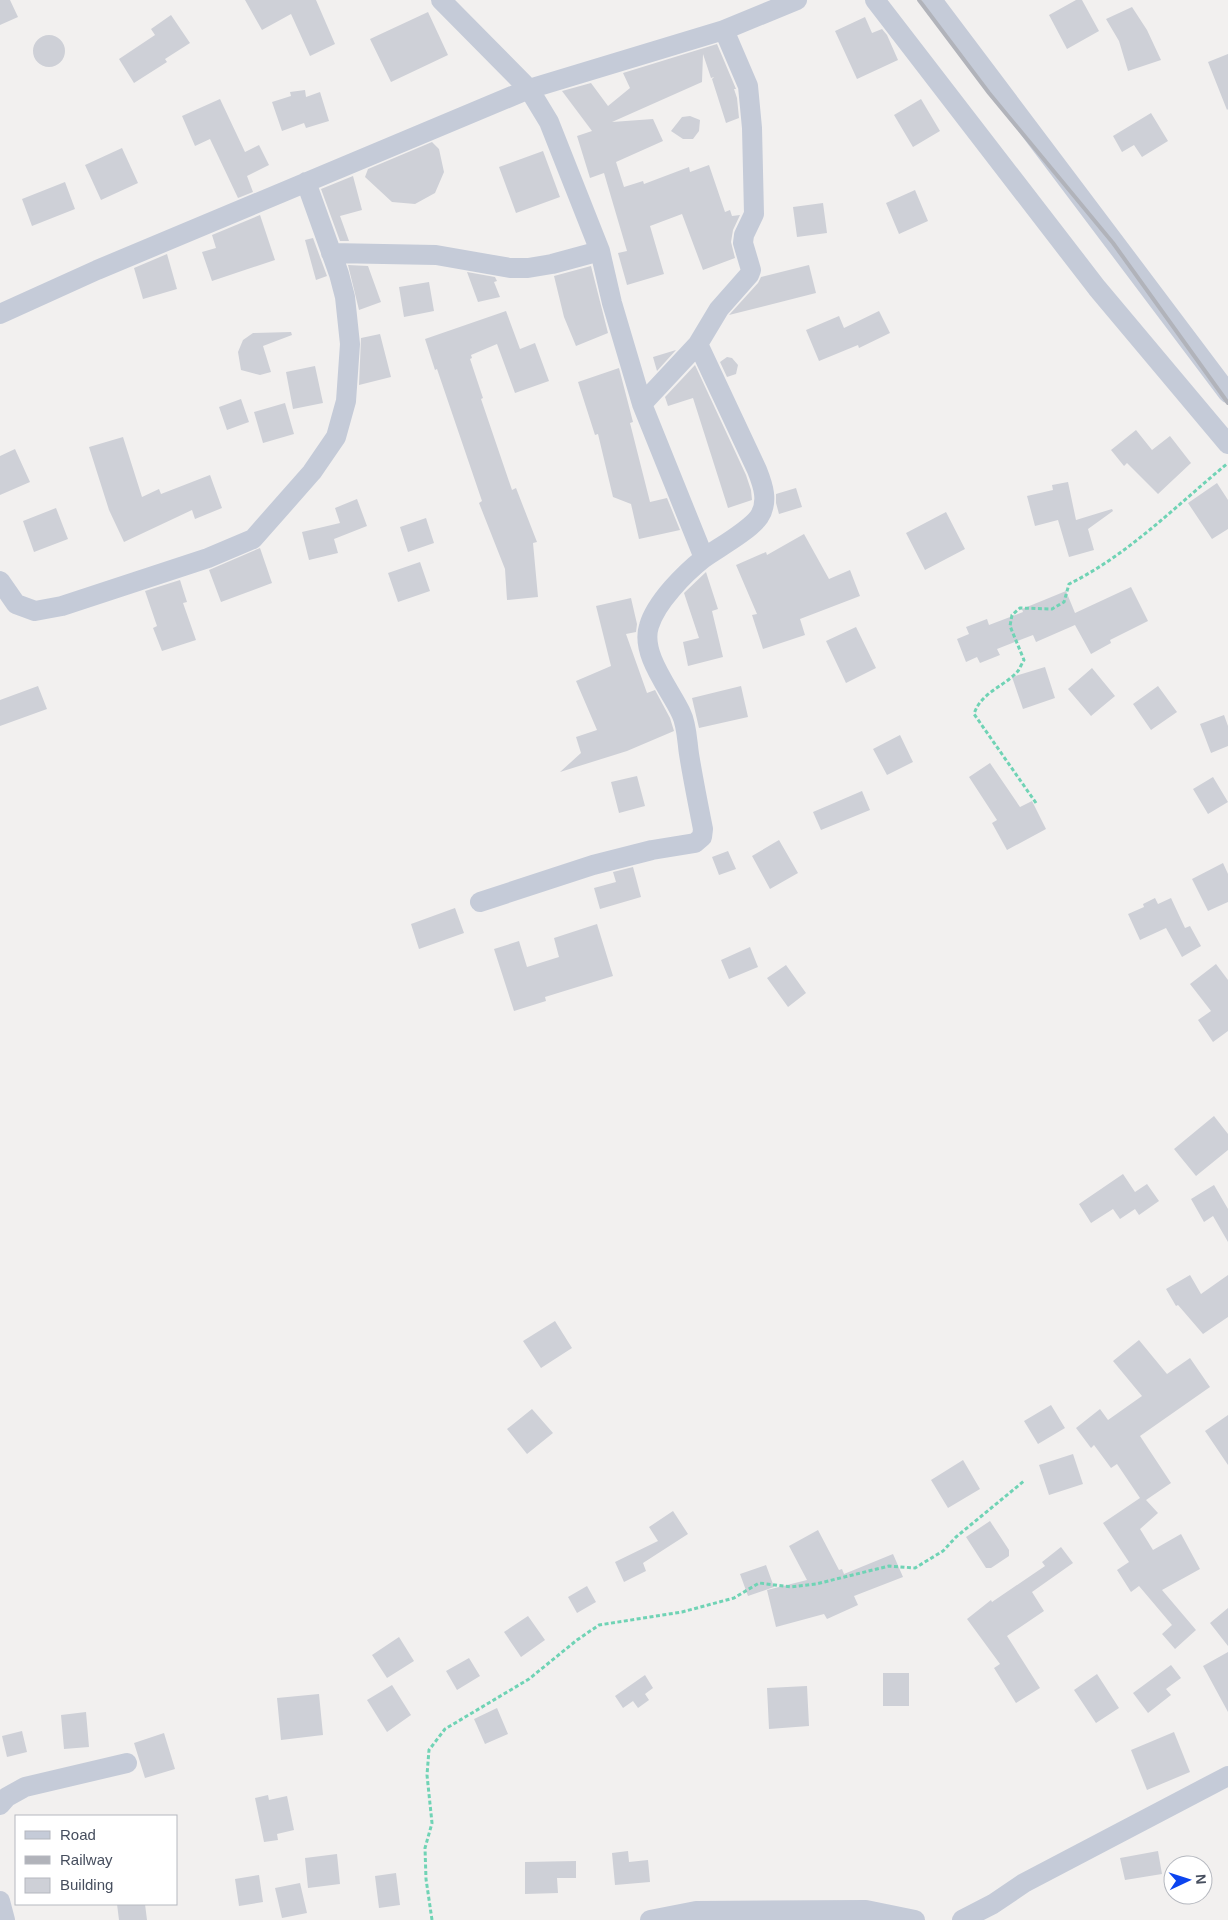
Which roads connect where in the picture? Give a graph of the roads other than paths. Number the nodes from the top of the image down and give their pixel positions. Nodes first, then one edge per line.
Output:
1 (441, 0) edge
2 (797, 0) edge
3 (875, 0) edge
4 (932, 0) edge
5 (724, 30) junction
6 (529, 89) junction
7 (306, 182) junction
8 (600, 252) junction
9 (331, 253) junction
10 (0, 314) edge
11 (698, 344) junction
12 (1228, 393) edge
13 (642, 404) junction
14 (1228, 444) edge
15 (704, 558) junction
16 (0, 581) edge
17 (480, 902) dead end
18 (128, 1763) dead end
19 (1228, 1776) edge
20 (0, 1805) edge
21 (0, 1901) edge
22 (5, 1920) edge
23 (650, 1920) edge
24 (916, 1920) edge
25 (962, 1920) edge

1 - 6 street
2 - 5 street
3 - 14 street
4 - 12 street
5 - 6 street
5 - 11 street
6 - 7 street
6 - 8 street
7 - 9 street
7 - 10 street
8 - 9 street
8 - 13 street
9 - 16 street
11 - 13 street
11 - 15 street
13 - 15 street
15 - 17 street
18 - 20 street
19 - 25 street
21 - 22 street
23 - 24 street

